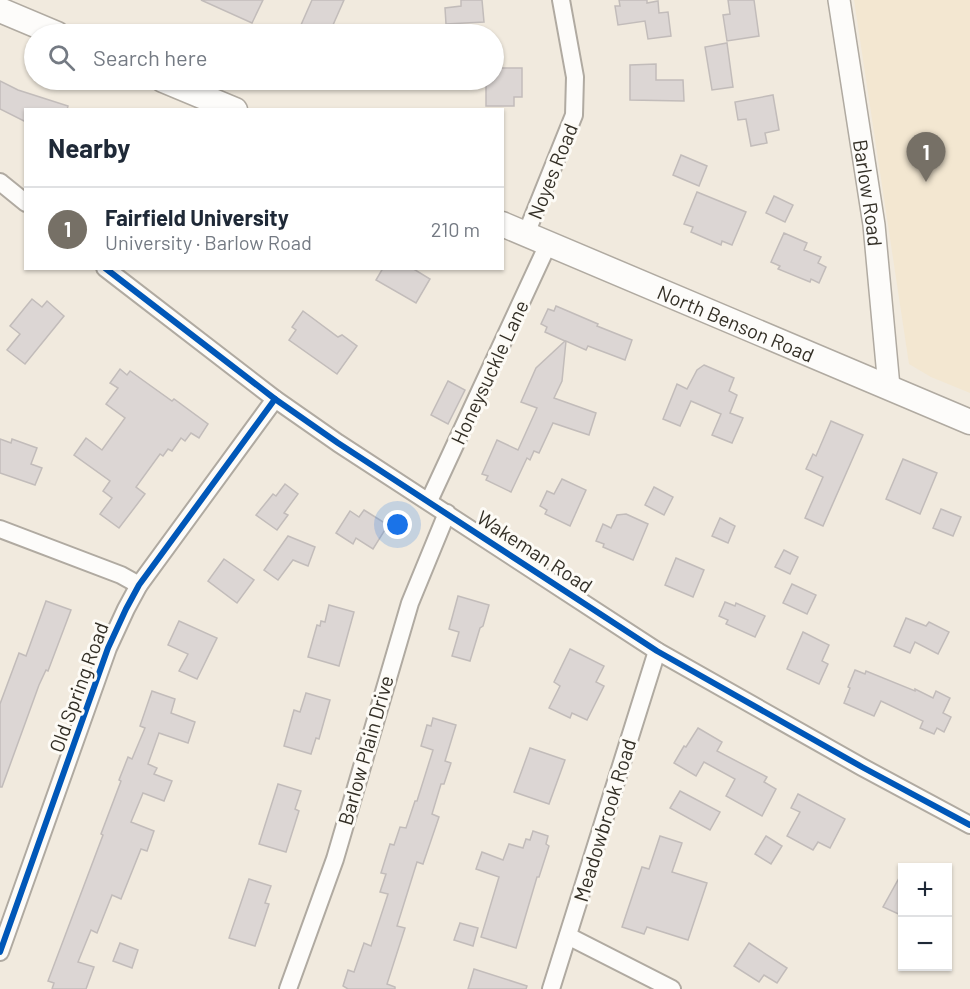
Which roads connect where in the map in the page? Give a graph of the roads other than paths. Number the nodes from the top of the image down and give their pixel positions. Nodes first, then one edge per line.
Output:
1 (561, 0) edge
2 (839, 0) edge
3 (0, 10) edge
4 (33, 24) edge
5 (187, 90) edge
6 (230, 108) edge
7 (0, 182) edge
8 (24, 201) edge
9 (504, 225) edge
10 (526, 234) junction
11 (549, 242) junction
12 (108, 270) edge
13 (889, 387) junction
14 (275, 399) junction
15 (970, 422) edge
16 (429, 501) junction
17 (447, 513) junction
18 (0, 529) edge
19 (139, 585) junction
20 (657, 651) junction
21 (970, 825) edge
22 (568, 936) junction
23 (0, 952) edge
24 (288, 989) edge
25 (551, 989) edge
26 (672, 989) edge

1 - 10 street, Noyes Road
2 - 13 street, Barlow Road
3 - 4 main road
5 - 6 main road
7 - 8 street
9 - 10 main road, North Benson Road
10 - 11 main road, North Benson Road
11 - 13 main road, North Benson Road
11 - 16 street, Honeysuckle Lane
12 - 14 street, Wakeman Road
13 - 15 main road, North Benson Road
14 - 16 street, Wakeman Road
14 - 19 street, Old Spring Road
16 - 17 street, Wakeman Road
17 - 20 street, Wakeman Road
17 - 24 street, Barlow Plain Drive
18 - 19 street
19 - 23 street, Old Spring Road
20 - 21 street, Wakeman Road
20 - 22 street, Meadowbrook Road
22 - 25 street, Meadowbrook Road
22 - 26 street

